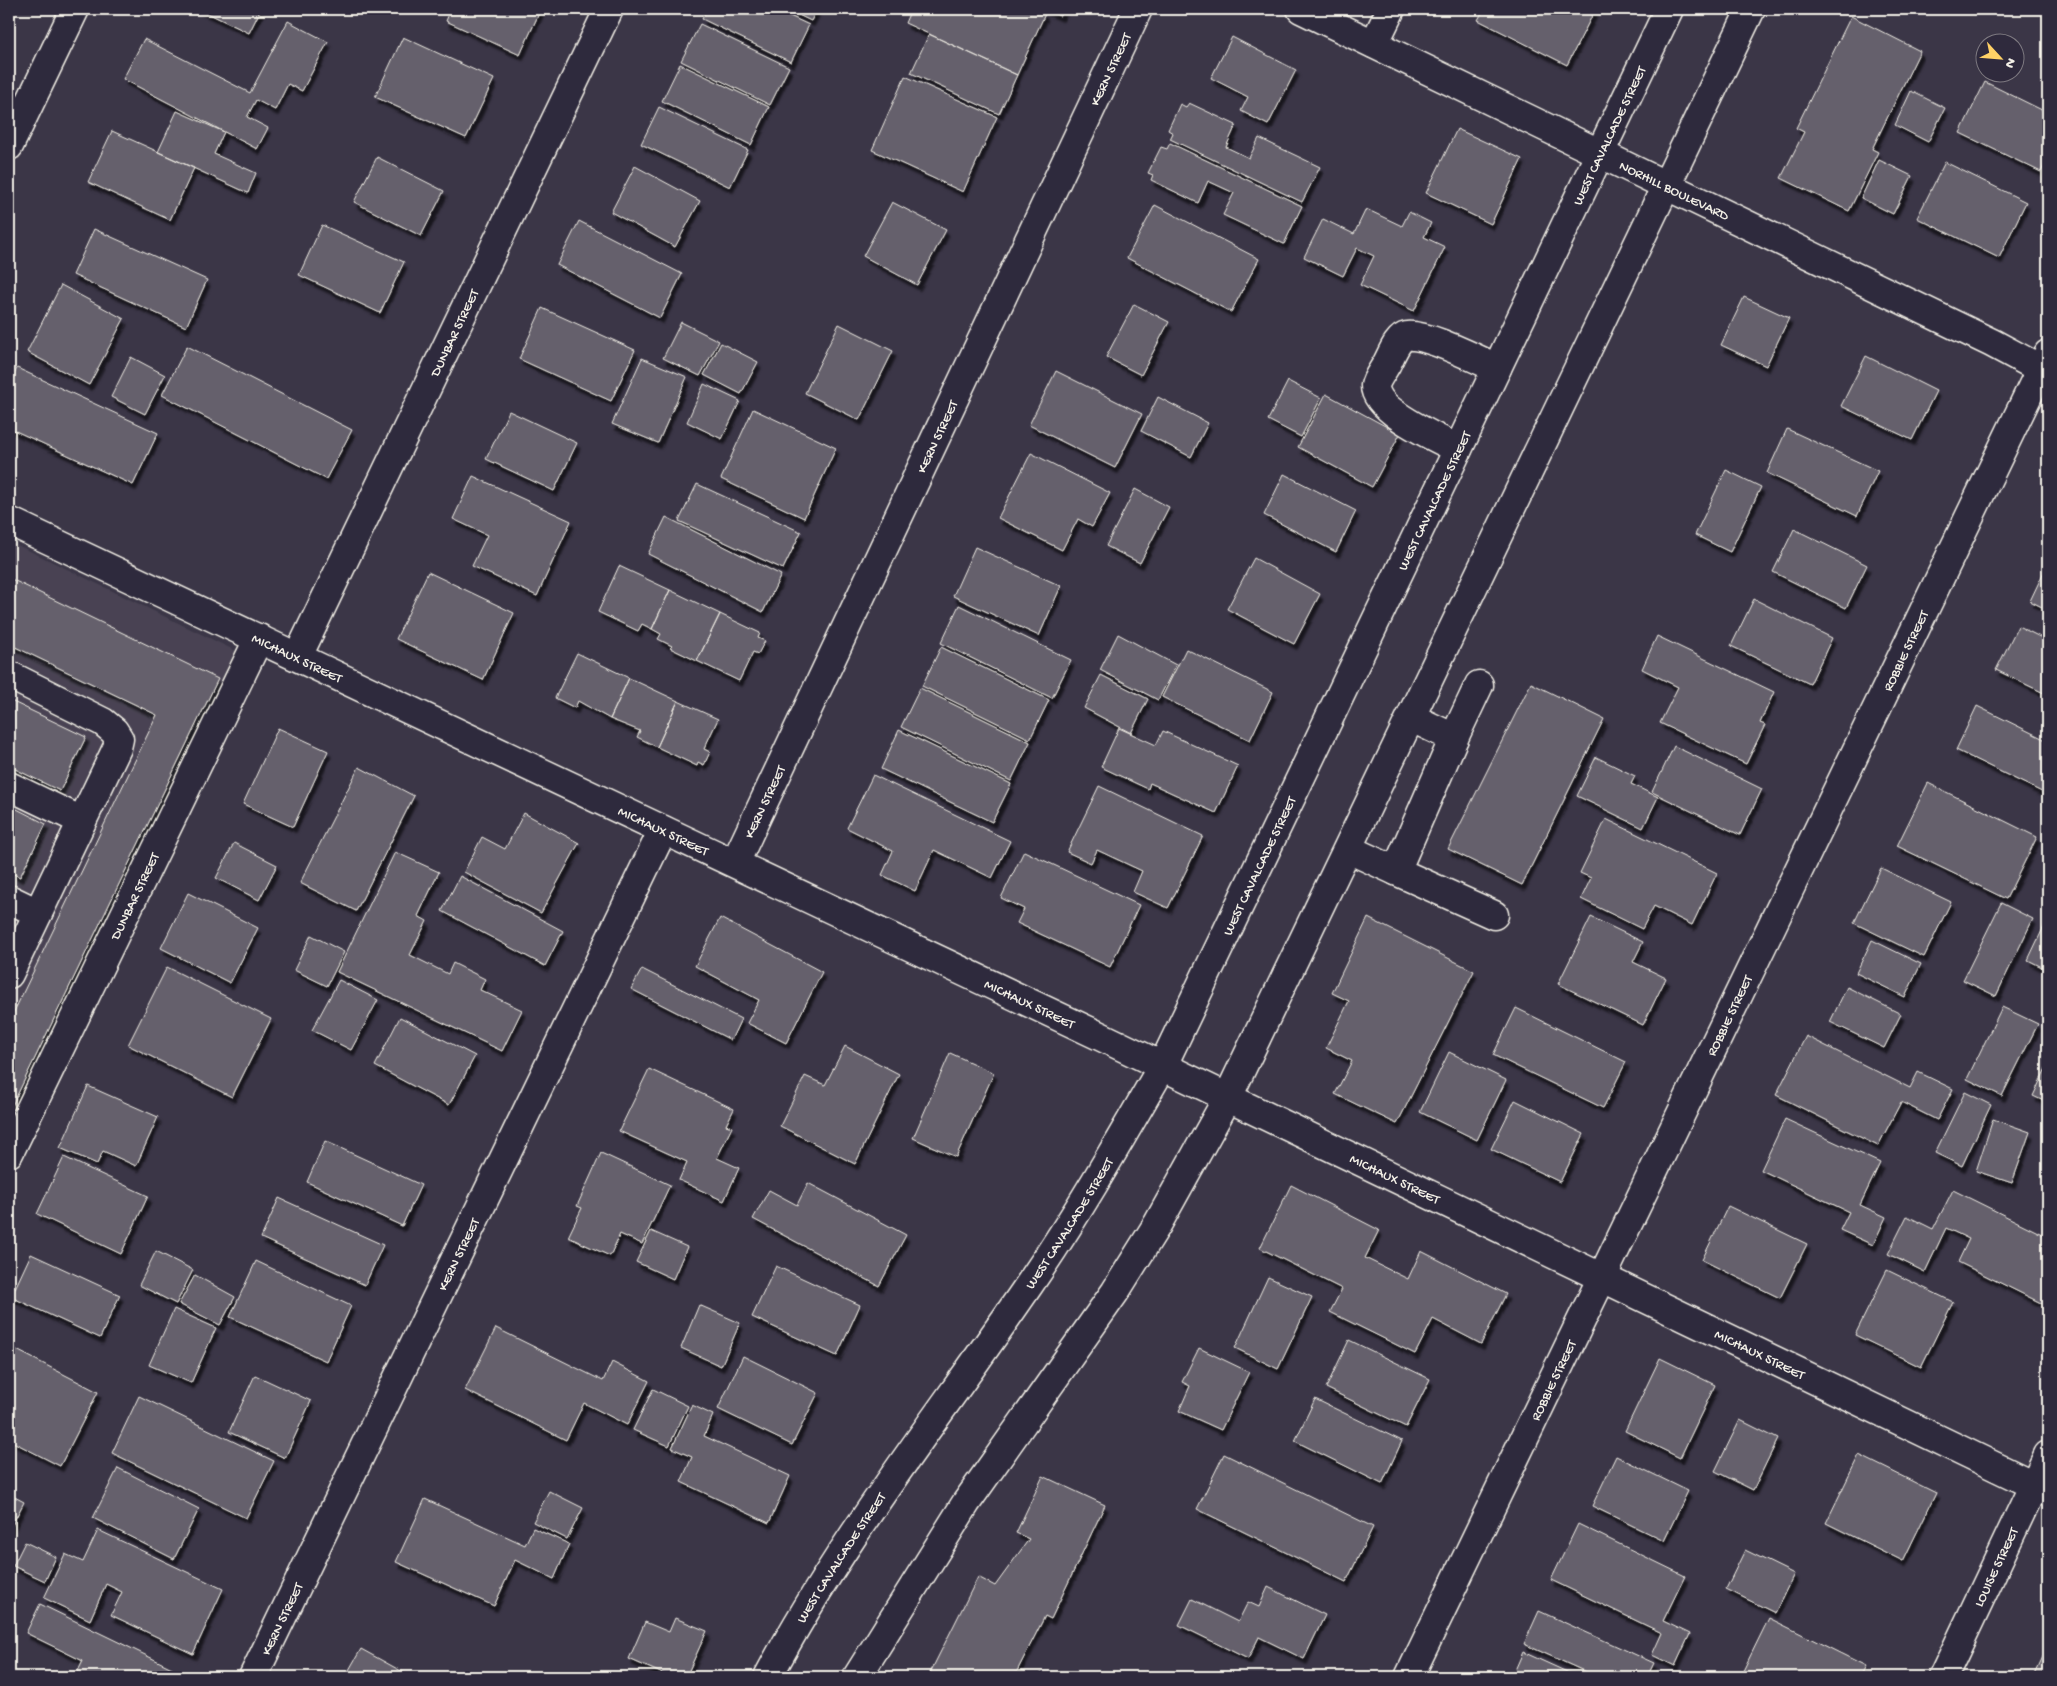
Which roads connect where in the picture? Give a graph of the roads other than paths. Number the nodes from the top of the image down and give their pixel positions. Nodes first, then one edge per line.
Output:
1 (75, 9) edge
2 (609, 9) edge
3 (1138, 9) edge
4 (1301, 9) edge
5 (1391, 9) edge
6 (1669, 9) edge
7 (1751, 9) edge
8 (1374, 44) junction
9 (9, 146) edge
10 (1600, 153) junction
11 (1665, 184) junction
12 (2046, 366) edge
13 (1497, 368) junction
14 (1458, 449) junction
15 (9, 521) edge
16 (259, 638) junction
17 (298, 656) junction
18 (9, 675) edge
19 (1479, 685) dead end
20 (1412, 718) junction
21 (1454, 738) junction
22 (9, 786) edge
23 (82, 821) junction
24 (663, 830) junction
25 (1348, 849) junction
26 (735, 863) junction
27 (1396, 871) junction
28 (9, 899) edge
29 (38, 913) junction
30 (1494, 915) dead end
31 (9, 974) edge
32 (1162, 1066) junction
33 (1227, 1099) junction
34 (9, 1153) edge
35 (1602, 1278) junction
36 (2048, 1455) edge
37 (2041, 1489) edge
38 (253, 1677) edge
39 (770, 1677) edge
40 (857, 1677) edge
41 (1410, 1677) edge
42 (1943, 1677) edge

1 - 9 street
2 - 17 street, DUNBAR STREET
3 - 26 street, KERN STREET
4 - 8 street, NORHILL BOULEVARD
5 - 8 street
6 - 10 street, WEST CAVALCADE STREET
7 - 11 street
8 - 10 street, NORHILL BOULEVARD
10 - 11 street, NORHILL BOULEVARD
10 - 13 street, WEST CAVALCADE STREET
11 - 12 street, NORHILL BOULEVARD
11 - 20 street
12 - 35 street, ROBBIE STREET
13 - 14 street, WEST CAVALCADE STREET
13 - 14 street
14 - 32 street, WEST CAVALCADE STREET
15 - 16 street, MICHAUX STREET
16 - 17 street, MICHAUX STREET
16 - 34 street, DUNBAR STREET
17 - 24 street, MICHAUX STREET
18 - 23 street
19 - 21 street
20 - 21 street
20 - 25 street
21 - 27 street
22 - 23 street
23 - 29 street
24 - 26 street, MICHAUX STREET
24 - 38 street, KERN STREET
25 - 27 street
25 - 33 street
26 - 32 street, MICHAUX STREET
27 - 30 street
28 - 29 street
29 - 31 street
32 - 33 street, MICHAUX STREET
32 - 39 street, WEST CAVALCADE STREET
33 - 35 street, MICHAUX STREET
33 - 40 street
35 - 37 street, MICHAUX STREET
35 - 41 street, ROBBIE STREET
36 - 37 street, LOUISE STREET
37 - 42 street, LOUISE STREET

